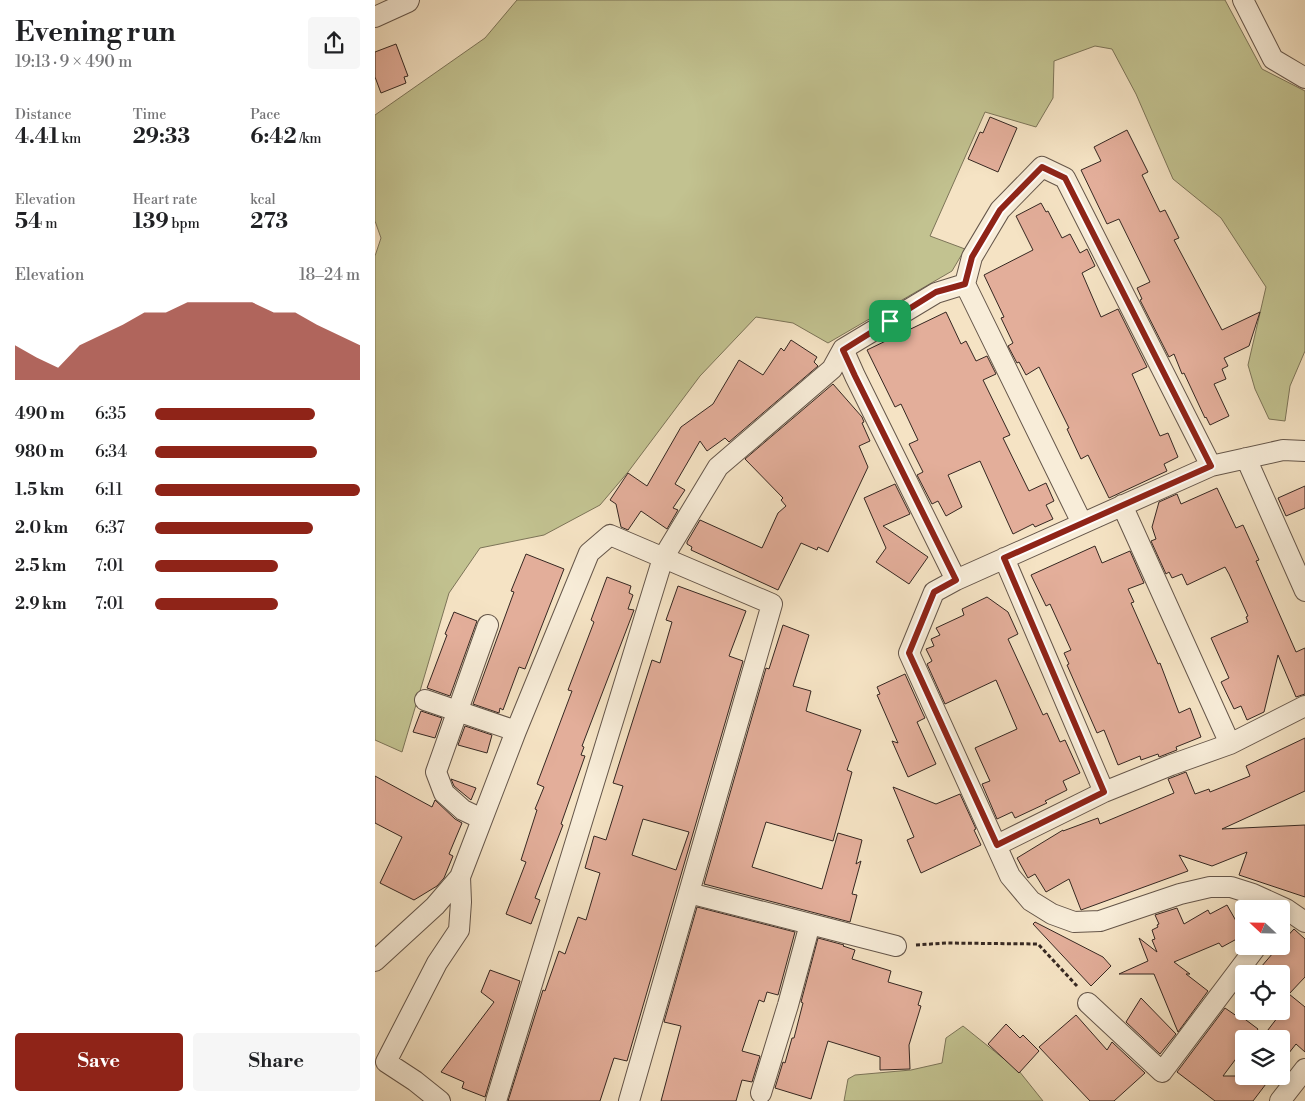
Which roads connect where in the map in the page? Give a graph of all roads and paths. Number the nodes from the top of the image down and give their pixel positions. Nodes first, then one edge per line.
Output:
1 (409, 0) edge
2 (1243, 0) edge
3 (375, 17) edge
4 (1305, 78) edge
5 (965, 284) junction
6 (843, 350) junction
7 (1305, 451) edge
8 (1246, 458) junction
9 (1211, 466) junction
10 (1122, 505) junction
11 (1083, 523) junction
12 (663, 558) junction
13 (1004, 558) junction
14 (956, 580) junction
15 (1305, 591) edge
16 (488, 625) dead end
17 (425, 700) dead end
18 (1305, 706) edge
19 (457, 711) junction
20 (516, 731) junction
21 (1230, 744) junction
22 (1104, 792) junction
23 (482, 818) junction
24 (997, 845) junction
25 (460, 877) junction
26 (689, 893) junction
27 (1263, 900) edge
28 (1290, 915) edge
29 (1305, 922) edge
30 (810, 924) junction
31 (896, 946) joint
32 (1250, 955) edge
33 (375, 961) edge
34 (1088, 1003) joint
35 (1305, 1070) edge
36 (761, 1094) dead end
37 (440, 1101) edge
38 (496, 1101) edge
39 (629, 1101) edge
40 (1280, 1101) edge

1 - 3 street
2 - 4 street
5 - 6 street
5 - 9 street
5 - 11 street
6 - 12 street
6 - 14 street
7 - 8 street
8 - 9 street
8 - 15 street
9 - 10 street
10 - 11 street
10 - 21 street
11 - 13 street
12 - 20 street
12 - 26 street
12 - 38 street
13 - 14 street
13 - 22 street
14 - 24 street
16 - 19 street
17 - 19 street
18 - 21 street
19 - 20 street
19 - 23 street
20 - 23 street
21 - 22 street
22 - 24 street
23 - 25 street
24 - 27 street
25 - 33 street
25 - 37 street
26 - 30 street
26 - 39 street
28 - 29 street
30 - 31 street
30 - 36 street
31 - 34 path
32 - 34 street
35 - 40 street

